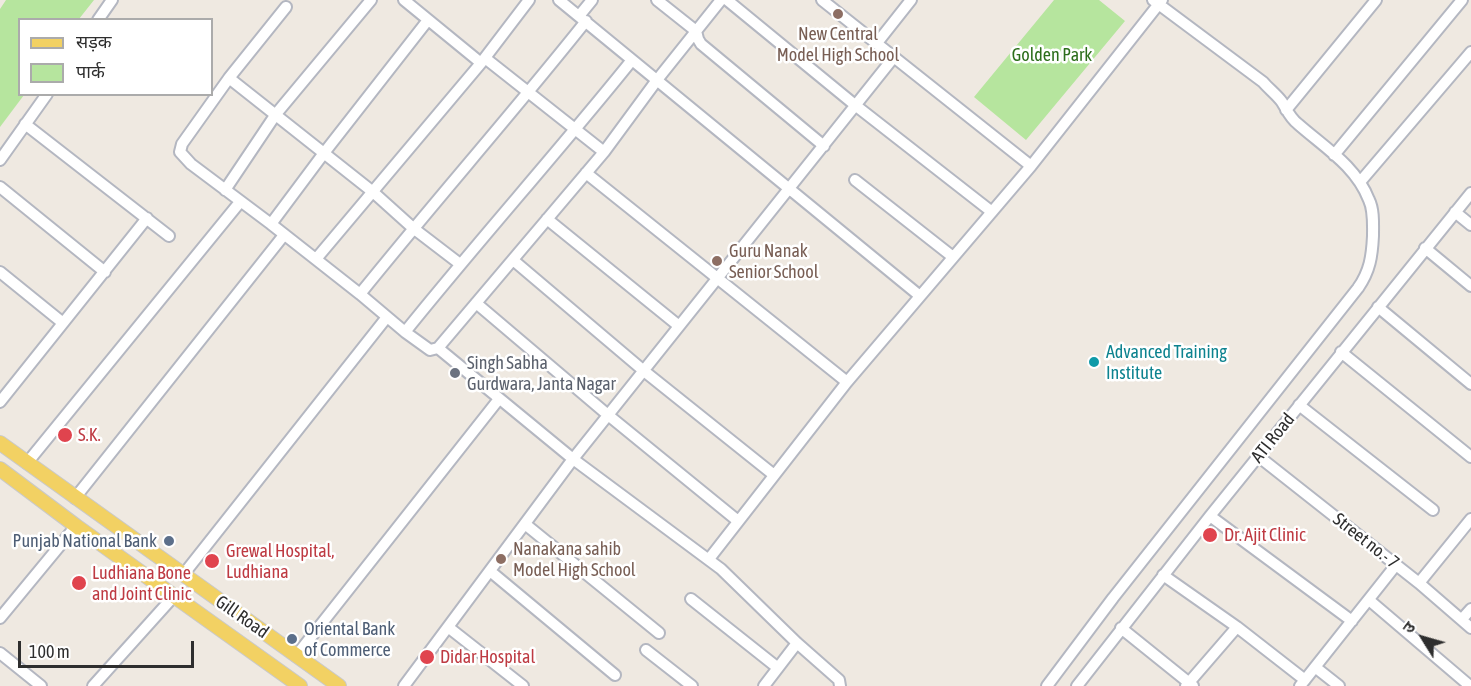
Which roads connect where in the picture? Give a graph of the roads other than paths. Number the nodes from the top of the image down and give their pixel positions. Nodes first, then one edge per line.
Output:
1 (112, 0) edge
2 (371, 0) edge
3 (404, 0) edge
4 (529, 0) edge
5 (560, 0) edge
6 (592, 0) edge
7 (657, 0) edge
8 (721, 0) edge
9 (727, 0) edge
10 (822, 0) edge
11 (911, 0) edge
12 (1376, 0) edge
13 (1158, 2) edge
14 (1461, 2) edge
15 (286, 7) dead end
16 (1471, 8) edge
17 (99, 18) edge
18 (583, 19) junction
19 (428, 20) junction
20 (696, 31) junction
21 (877, 43) junction
22 (1471, 52) edge
23 (894, 57) junction
24 (483, 60) junction
25 (632, 60) junction
26 (229, 78) junction
27 (657, 80) junction
28 (529, 93) junction
29 (46, 96) edge
30 (855, 105) junction
31 (1286, 110) junction
32 (276, 114) junction
33 (26, 124) junction
34 (576, 130) junction
35 (824, 146) junction
36 (604, 152) junction
37 (324, 153) junction
38 (1334, 155) junction
39 (0, 160) edge
40 (1031, 166) junction
41 (586, 173) junction
42 (855, 180) dead end
43 (1360, 182) junction
44 (0, 187) edge
45 (789, 188) junction
46 (225, 190) junction
47 (372, 192) junction
48 (1471, 193) edge
49 (240, 202) junction
50 (992, 212) junction
51 (1455, 212) junction
52 (147, 218) junction
53 (548, 219) junction
54 (271, 224) junction
55 (1471, 225) edge
56 (413, 228) junction
57 (284, 235) junction
58 (169, 236) dead end
59 (1425, 248) junction
60 (953, 257) junction
61 (316, 259) junction
62 (513, 260) junction
63 (460, 264) junction
64 (0, 272) edge
65 (105, 272) junction
66 (717, 279) junction
67 (1471, 285) edge
68 (360, 294) junction
69 (920, 296) junction
70 (476, 303) junction
71 (1378, 307) junction
72 (387, 317) junction
73 (63, 324) junction
74 (679, 326) junction
75 (405, 332) junction
76 (438, 348) junction
77 (1341, 352) junction
78 (644, 370) junction
79 (847, 382) junction
80 (1471, 384) edge
81 (499, 399) junction
82 (0, 402) edge
83 (1299, 405) junction
84 (608, 415) junction
85 (0, 443) edge
86 (1258, 456) junction
87 (1471, 457) edge
88 (573, 459) junction
89 (27, 463) junction
90 (0, 469) edge
91 (774, 476) junction
92 (75, 498) junction
93 (1433, 510) dead end
94 (1210, 516) junction
95 (1471, 519) edge
96 (738, 521) junction
97 (525, 524) junction
98 (76, 526) junction
99 (709, 559) junction
100 (1396, 565) junction
101 (490, 571) junction
102 (183, 575) junction
103 (1163, 575) junction
104 (1419, 583) junction
105 (174, 596) junction
106 (691, 599) dead end
107 (1369, 600) junction
108 (1471, 609) edge
109 (0, 618) edge
110 (1462, 619) junction
111 (1352, 621) junction
112 (448, 627) junction
113 (1237, 627) junction
114 (1121, 628) junction
115 (1471, 628) edge
116 (659, 633) dead end
117 (797, 643) junction
118 (646, 650) dead end
119 (0, 653) edge
120 (296, 656) junction
121 (1315, 667) junction
122 (778, 668) junction
123 (615, 675) dead end
124 (1303, 683) edge
125 (1189, 685) edge
126 (41, 686) edge
127 (93, 686) edge
128 (300, 686) edge
129 (339, 686) edge
130 (404, 686) edge
131 (523, 686) edge
132 (692, 686) edge
133 (764, 686) edge
134 (840, 686) edge
135 (1047, 686) edge
136 (1077, 686) edge
137 (1339, 686) edge
138 (1470, 686) edge

1 - 17 street
2 - 32 street
3 - 19 street
4 - 24 street
5 - 18 street
6 - 18 street
7 - 20 street
8 - 20 street
9 - 30 street
10 - 21 street
11 - 21 street
12 - 31 street
13 - 31 street
13 - 40 street
14 - 16 street
14 - 38 street
15 - 26 street
18 - 25 street
18 - 28 street
19 - 24 street
19 - 37 street
20 - 27 street
20 - 35 street
21 - 23 street
22 - 43 street
23 - 30 street
23 - 40 street
24 - 28 street
24 - 47 street
25 - 27 street
25 - 34 street
26 - 32 street
26 - 46 street
27 - 36 street
27 - 45 street
28 - 34 street
28 - 56 street
29 - 33 street
30 - 35 street
30 - 50 street
31 - 38 street
32 - 37 street
32 - 46 street
33 - 39 street
33 - 52 street
34 - 36 street
34 - 63 street
35 - 45 street
36 - 41 street
37 - 47 street
37 - 54 street
38 - 43 street
40 - 50 street
41 - 53 street
41 - 66 street
42 - 60 street
43 - 135 street
44 - 65 street
45 - 66 street
45 - 69 street
46 - 49 street
47 - 56 street
47 - 61 street
48 - 51 street, ATI Road
49 - 54 street
49 - 89 street
50 - 60 street
51 - 55 street
51 - 59 street, ATI Road
52 - 58 street
52 - 65 street
53 - 62 street
53 - 74 street
54 - 57 street
56 - 63 street
56 - 68 street
57 - 61 street
57 - 92 street
59 - 67 street
59 - 71 street, ATI Road
60 - 69 street
61 - 68 street
62 - 70 street
62 - 78 street
63 - 75 street
64 - 73 street
65 - 73 street
66 - 74 street
66 - 79 street
68 - 72 street
69 - 79 street
70 - 76 street
70 - 84 street
71 - 77 street, ATI Road
71 - 80 street
72 - 75 street
72 - 102 street
73 - 82 street
74 - 78 street
75 - 76 street
76 - 81 street
77 - 83 street, ATI Road
77 - 87 street
78 - 84 street
78 - 91 street
79 - 91 street
81 - 88 street
81 - 120 street
83 - 86 street, ATI Road
83 - 93 street
84 - 88 street
84 - 96 street
85 - 89 main road, Gill Road
86 - 94 street, ATI Road
86 - 100 street, Street no.- 7
88 - 97 street
88 - 99 street
89 - 92 main road, Gill Road
90 - 98 main road, Gill Road
91 - 96 street
92 - 102 main road, Gill Road
94 - 103 street, ATI Road
94 - 111 street
95 - 104 street
96 - 99 street
97 - 101 street
97 - 116 street
98 - 105 main road, Gill Road
98 - 109 street
99 - 117 street
100 - 104 street, Street no.- 7
100 - 107 street
101 - 112 street
101 - 123 street
102 - 120 main road, Gill Road
103 - 113 street
103 - 114 street, ATI Road
104 - 110 street, Street no.- 7
105 - 127 street
105 - 128 main road, Gill Road
106 - 122 street
107 - 111 street
107 - 138 street
108 - 110 street
110 - 115 street, Street no.- 7
111 - 121 street
112 - 130 street
112 - 131 street
113 - 124 street
113 - 125 street
114 - 125 street
114 - 136 street, ATI Road
117 - 122 street
117 - 134 street
118 - 132 street
119 - 126 street
120 - 129 main road, Gill Road
121 - 124 street
121 - 137 street
122 - 133 street

